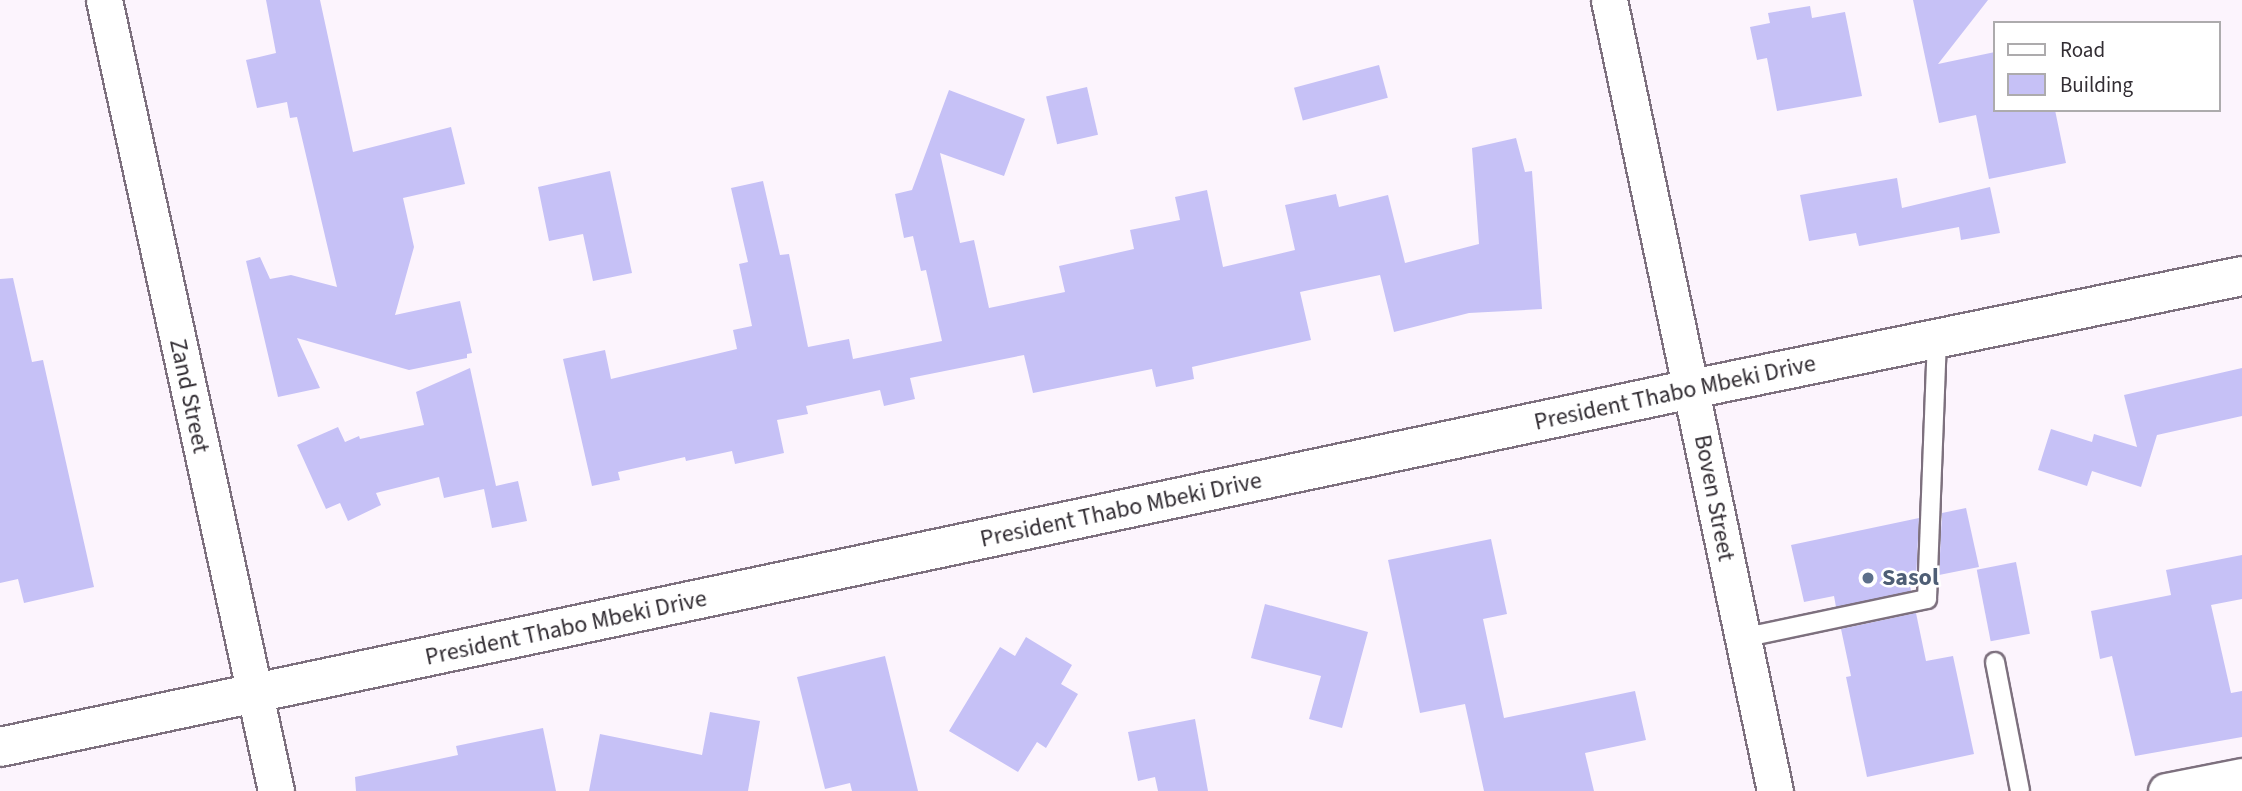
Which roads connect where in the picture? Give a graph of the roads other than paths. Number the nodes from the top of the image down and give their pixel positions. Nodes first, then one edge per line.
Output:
1 (104, 0) edge
2 (1609, 0) edge
3 (2242, 276) edge
4 (1937, 339) junction
5 (1692, 388) junction
6 (1742, 638) junction
7 (1995, 662) dead end
8 (256, 694) junction
9 (0, 747) edge
10 (2242, 776) edge
11 (276, 791) edge
12 (1775, 791) edge
13 (2020, 791) edge
14 (2166, 791) edge

1 - 8 street, Zand Street
2 - 5 street, Boven Street
3 - 4 street, President Thabo Mbeki Drive
4 - 5 street, President Thabo Mbeki Drive
4 - 6 lane
5 - 6 street, Boven Street
5 - 8 street, President Thabo Mbeki Drive
6 - 12 street, Boven Street
7 - 13 lane
8 - 9 street, President Thabo Mbeki Drive
8 - 11 street, Zand Street
10 - 14 street

